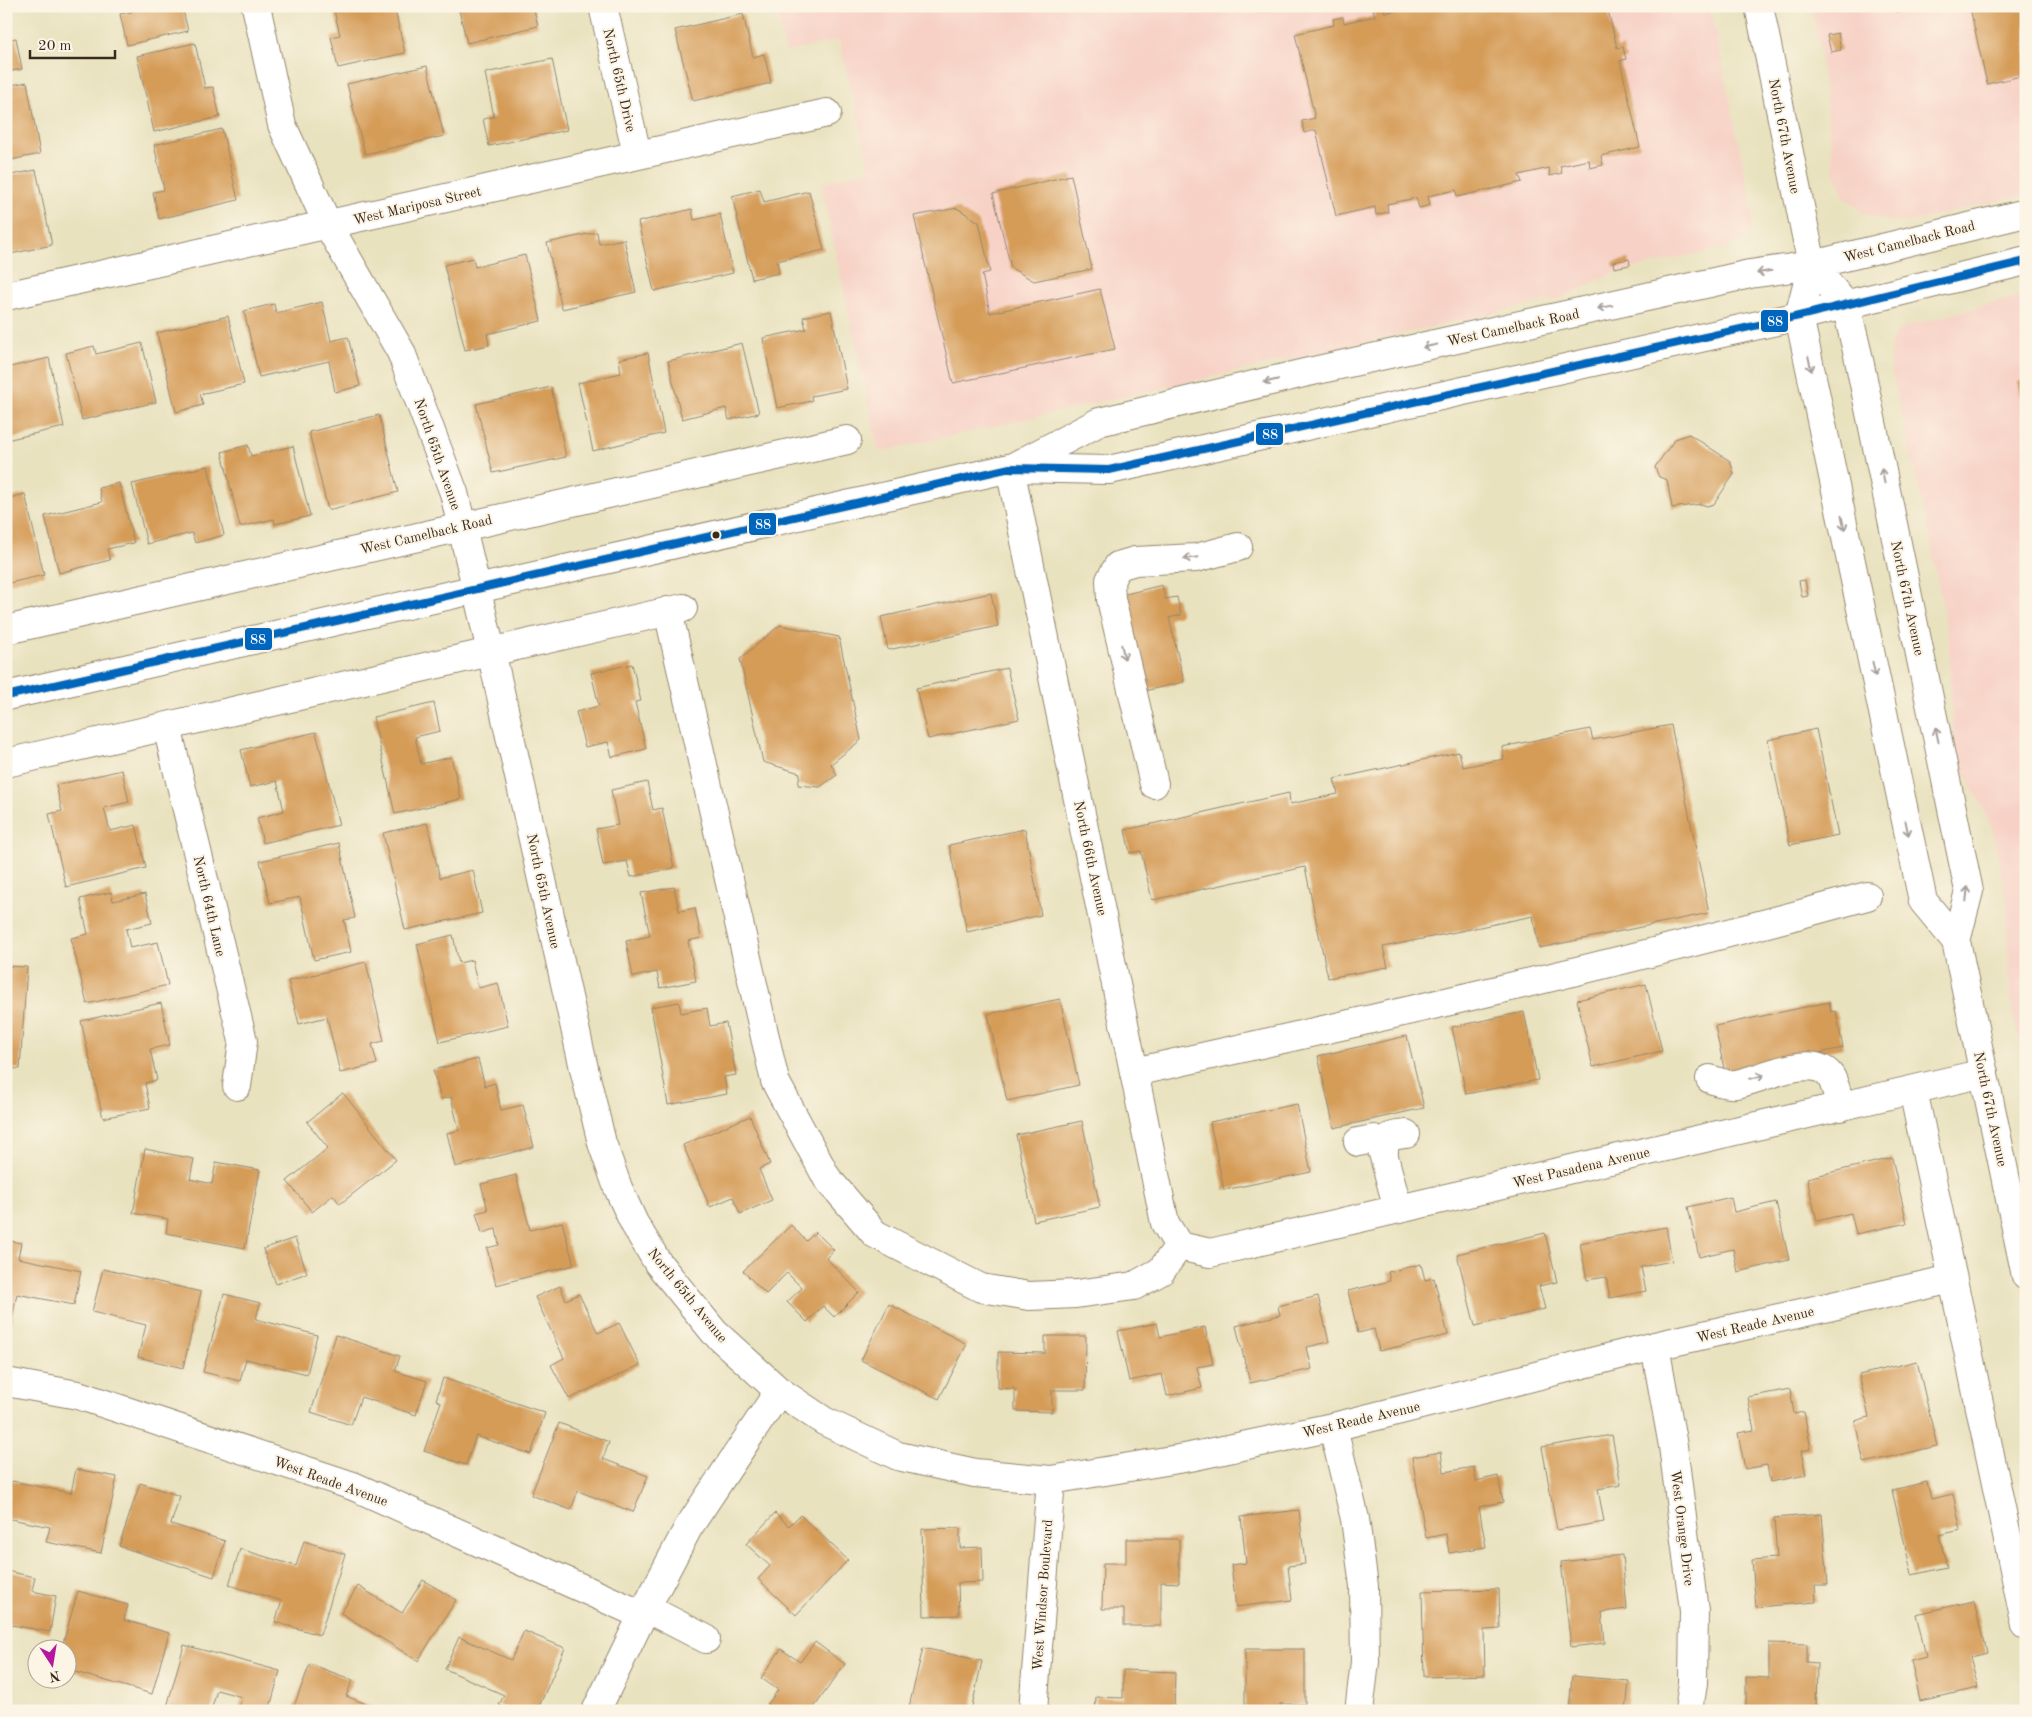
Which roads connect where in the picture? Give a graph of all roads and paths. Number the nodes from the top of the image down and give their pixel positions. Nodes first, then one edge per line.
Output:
1 (256, 6) edge
2 (603, 6) edge
3 (1758, 6) edge
4 (827, 112) dead end
5 (637, 154) junction
6 (2026, 213) edge
7 (328, 225) junction
8 (2026, 261) edge
9 (1812, 264) junction
10 (6, 296) edge
11 (1846, 305) junction
12 (1799, 316) junction
13 (847, 440) dead end
14 (1010, 468) junction
15 (461, 526) junction
16 (1238, 547) dead end
17 (476, 590) junction
18 (6, 630) edge
19 (491, 652) junction
20 (6, 696) edge
21 (167, 727) junction
22 (6, 763) edge
23 (1154, 784) dead end
24 (1867, 896) dead end
25 (1956, 941) junction
26 (1134, 1072) junction
27 (1984, 1073) junction
28 (1710, 1079) dead end
29 (237, 1086) dead end
30 (1913, 1090) junction
31 (1840, 1107) junction
32 (1406, 1134) dead end
33 (1398, 1209) junction
34 (1179, 1246) junction
35 (2026, 1276) edge
36 (1952, 1279) junction
37 (1655, 1346) junction
38 (6, 1382) edge
39 (779, 1391) junction
40 (1333, 1427) junction
41 (1051, 1480) junction
42 (644, 1612) junction
43 (2026, 1626) edge
44 (706, 1639) dead end
45 (596, 1711) edge
46 (1033, 1711) edge
47 (1359, 1711) edge
48 (1689, 1711) edge

1 - 7 street, North 65th Avenue
2 - 5 street, North 65th Drive
3 - 9 street, North 67th Avenue
4 - 5 street, West Mariposa Street
5 - 7 street, West Mariposa Street
6 - 9 street, West Camelback Road
7 - 10 street, West Mariposa Street
7 - 15 street, North 65th Avenue
8 - 11 street, West Camelback Road
9 - 11 street, North 67th Avenue
9 - 12 street, North 67th Avenue
9 -> 14 street, West Camelback Road
11 - 12 street, West Camelback Road
25 -> 11 street, North 67th Avenue
12 - 14 street, West Camelback Road
12 -> 25 street, North 67th Avenue
13 - 15 street, West Camelback Road
14 - 17 street, West Camelback Road
14 - 26 street, North 66th Avenue
15 - 17 street, North 65th Avenue
15 - 18 street, West Camelback Road
16 -> 23 street
17 - 19 street, North 65th Avenue
17 - 20 street, West Camelback Road
19 - 21 street
19 - 34 street
19 - 39 street, North 65th Avenue
21 - 22 street
21 - 29 street, North 64th Lane
24 - 26 street
25 - 27 street, North 67th Avenue
26 - 34 street, North 66th Avenue
27 - 30 street, West Pasadena Avenue
27 - 35 street, North 67th Avenue
28 -> 31 street
30 - 31 street, West Pasadena Avenue
30 - 36 street
31 - 33 street, West Pasadena Avenue
32 - 33 street
33 - 34 street, West Pasadena Avenue
36 - 37 street, West Reade Avenue
36 - 43 street
37 - 40 street, West Reade Avenue
37 - 48 street, West Orange Drive
38 - 42 street, West Reade Avenue
39 - 41 street, West Reade Avenue
39 - 42 street
40 - 41 street, West Reade Avenue
40 - 47 street
41 - 46 street, West Windsor Boulevard
42 - 44 street, West Reade Avenue
42 - 45 street

